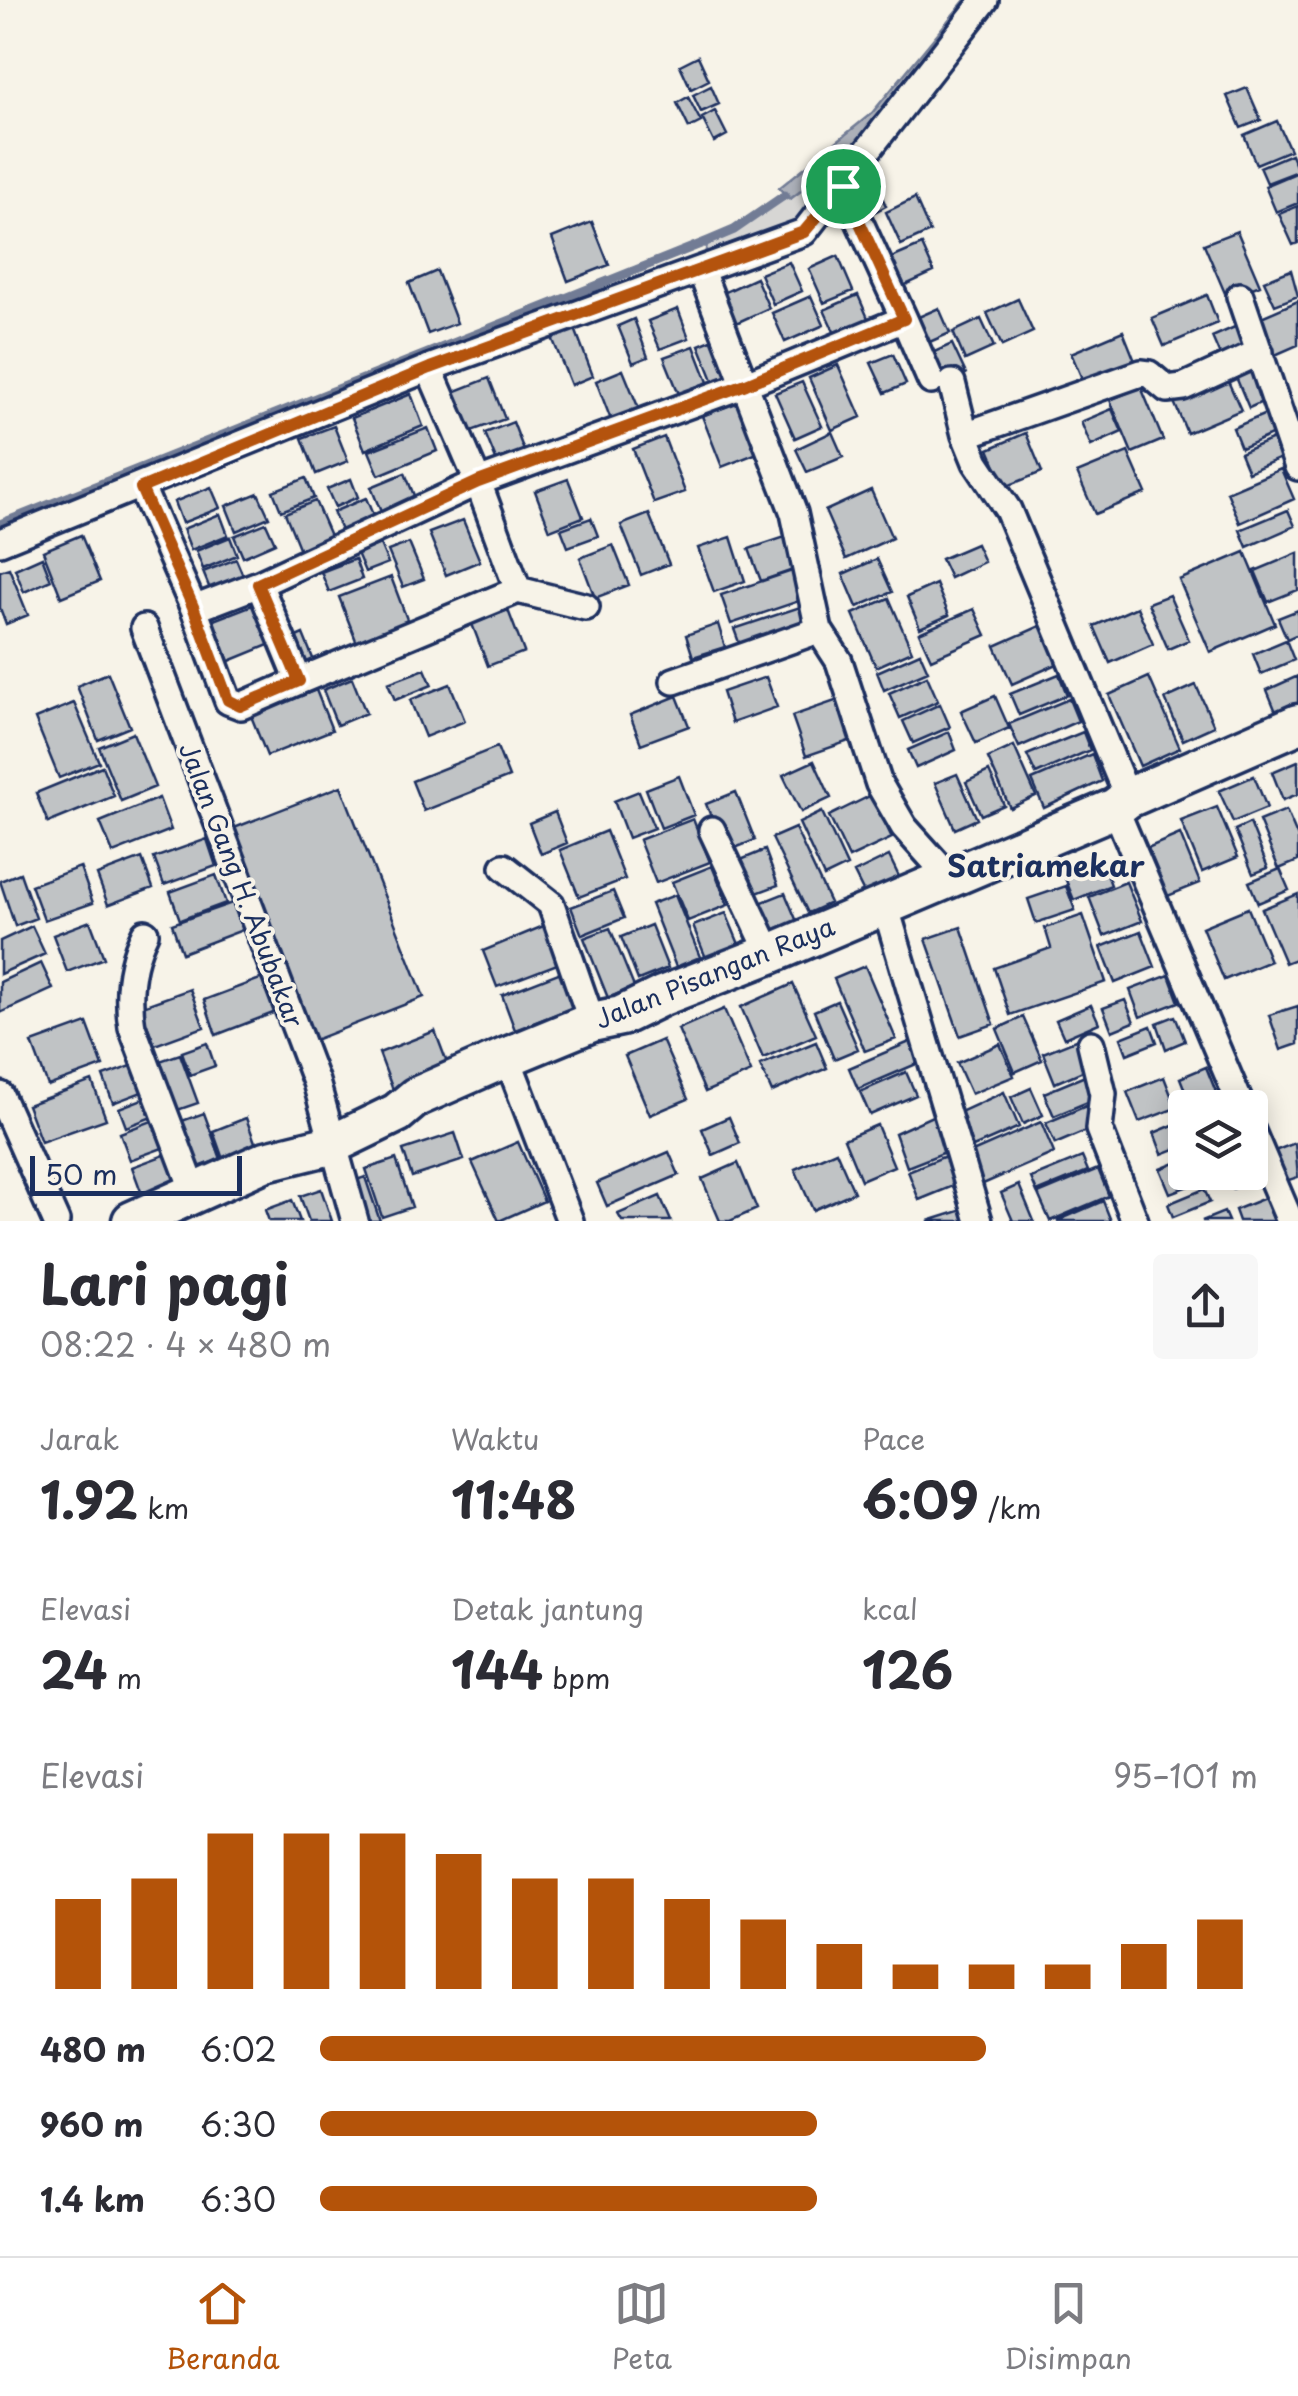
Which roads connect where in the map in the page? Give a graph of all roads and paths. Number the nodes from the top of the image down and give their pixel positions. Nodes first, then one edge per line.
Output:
1 (985, 0) edge
2 (843, 186) junction
3 (701, 270) junction
4 (1240, 296) dead end
5 (904, 319) junction
6 (1260, 352) junction
7 (430, 368) junction
8 (746, 384) junction
9 (965, 436) junction
10 (1298, 467) edge
11 (478, 482) junction
12 (141, 488) junction
13 (0, 542) edge
14 (258, 584) junction
15 (518, 590) junction
16 (586, 608) dead end
17 (194, 609) junction
18 (144, 628) dead end
19 (819, 630) junction
20 (299, 681) junction
21 (674, 681) dead end
22 (1298, 724) edge
23 (1121, 803) junction
24 (712, 830) dead end
25 (504, 868) dead end
26 (950, 877) junction
27 (886, 904) junction
28 (145, 933) dead end
29 (770, 954) junction
30 (592, 1022) junction
31 (1091, 1044) dead end
32 (507, 1056) junction
33 (1235, 1090) edge
34 (0, 1095) edge
35 (332, 1145) junction
36 (1268, 1169) edge
37 (195, 1194) junction
38 (56, 1221) edge
39 (132, 1221) edge
40 (354, 1221) edge
41 (570, 1221) edge
42 (979, 1221) edge
43 (1135, 1221) edge
44 (1290, 1221) edge

1 - 2 street
2 - 3 street
2 - 5 street
3 - 7 street
3 - 8 street
4 - 6 street
5 - 8 street
5 - 9 street
6 - 9 street
6 - 10 street
7 - 11 street
7 - 12 street
8 - 11 street
8 - 19 street
9 - 23 street
11 - 14 street
11 - 15 street
12 - 13 street
12 - 17 street
14 - 17 street
14 - 20 street
15 - 16 street
15 - 20 street
17 - 20 street
18 - 35 street, Jalan Gang H. Abubakar
19 - 21 street
19 - 26 street
22 - 23 street, Jalan Pisangan Raya
23 - 26 street, Jalan Pisangan Raya
23 - 33 street
24 - 29 street
25 - 30 street
26 - 27 street, Jalan Pisangan Raya
27 - 29 street, Jalan Pisangan Raya
27 - 42 street
28 - 37 street
29 - 30 street, Jalan Pisangan Raya
30 - 32 street, Jalan Pisangan Raya
31 - 43 street
32 - 35 street, Jalan Pisangan Raya
32 - 41 street
34 - 38 street
35 - 37 street, Jalan Pisangan Raya
35 - 40 street, Jalan Gang H. Abubakar
36 - 44 street
37 - 39 street, Jalan Pisangan Raya

